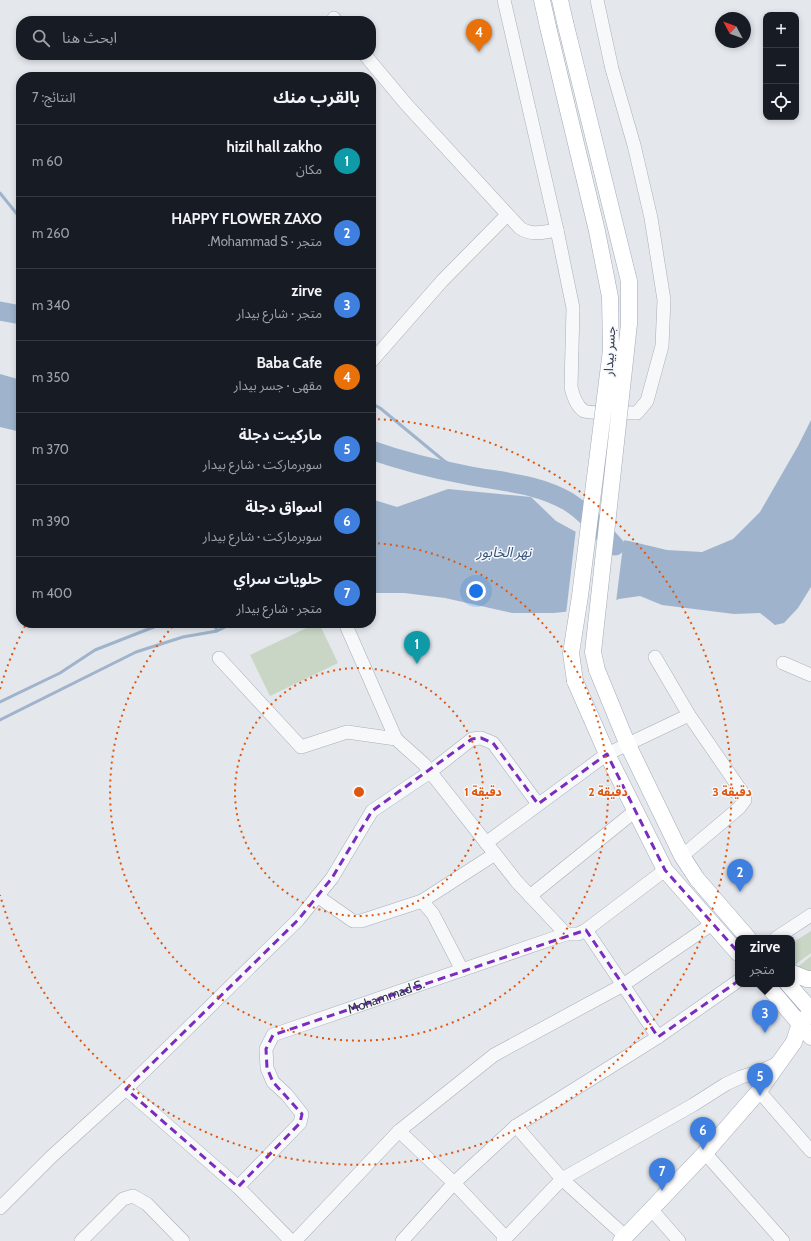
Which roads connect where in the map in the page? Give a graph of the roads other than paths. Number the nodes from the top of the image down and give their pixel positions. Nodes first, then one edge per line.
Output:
1 (504, 0) edge
2 (542, 0) edge
3 (560, 0) edge
4 (597, 0) edge
5 (369, 60) edge
6 (507, 215) junction
7 (557, 230) junction
8 (376, 356) edge
9 (347, 628) edge
10 (654, 657) dead end
11 (219, 658) dead end
12 (783, 663) dead end
13 (811, 675) edge
14 (689, 714) junction
15 (396, 739) junction
16 (627, 743) junction
17 (607, 754) junction
18 (430, 772) junction
19 (538, 804) junction
20 (635, 811) junction
21 (486, 844) junction
22 (495, 854) junction
23 (682, 856) junction
24 (665, 870) junction
25 (317, 896) junction
26 (530, 896) junction
27 (422, 902) junction
28 (811, 915) edge
29 (712, 924) junction
30 (586, 930) junction
31 (566, 934) junction
32 (745, 935) edge
33 (781, 935) edge
34 (735, 950) edge
35 (462, 970) junction
36 (795, 974) edge
37 (811, 979) edge
38 (735, 983) edge
39 (623, 985) junction
40 (770, 987) edge
41 (791, 987) edge
42 (811, 1010) edge
43 (806, 1018) edge
44 (658, 1037) junction
45 (811, 1038) edge
46 (794, 1042) junction
47 (781, 1062) junction
48 (126, 1089) junction
49 (759, 1090) junction
50 (516, 1126) junction
51 (399, 1131) junction
52 (811, 1151) edge
53 (705, 1153) junction
54 (562, 1179) junction
55 (454, 1183) junction
56 (238, 1187) junction
57 (0, 1208) edge
58 (651, 1210) junction
59 (505, 1239) edge
60 (623, 1239) edge
61 (81, 1241) edge
62 (183, 1241) edge
63 (291, 1241) edge
64 (295, 1241) edge
65 (402, 1241) edge
66 (680, 1241) edge
67 (783, 1241) edge

1 - 7 street
2 - 17 main road, جسر بيدار, bridge
3 - 16 main road, جسر بيدار, bridge
4 - 7 street
5 - 6 street
6 - 7 street
6 - 8 street
9 - 15 street
10 - 14 street
11 - 15 street
12 - 13 street
14 - 16 street
14 - 23 street
15 - 18 street
16 - 17 street
16 - 23 main road, جسر بيدار
17 - 19 street
17 - 20 main road, جسر بيدار
18 - 19 street
18 - 21 street
18 - 25 street
19 - 21 street
20 - 24 main road, جسر بيدار
20 - 26 street
21 - 22 street
22 - 26 street
22 - 27 street
23 - 32 main road, جسر بيدار
24 - 29 main road, جسر بيدار
24 - 30 street, Mohammad S.
25 - 27 street
25 - 48 street
26 - 31 street
27 - 35 street
28 - 33 street
29 - 34 main road, جسر بيدار
29 - 39 street
30 - 31 street, Mohammad S.
30 - 39 street
31 - 35 street, Mohammad S.
35 - 56 street, Mohammad S.
36 - 37 main road
38 - 44 street
39 - 44 street
39 - 51 street
40 - 43 main road
41 - 42 main road
43 - 45 main road
43 - 46 main road
44 - 50 street
45 - 46 main road
46 - 47 main road
47 - 49 main road
47 - 54 street
48 - 56 street
48 - 57 street
49 - 52 street
49 - 53 main road
50 - 54 street
50 - 55 street
51 - 55 street
51 - 64 street
53 - 58 main road
53 - 67 street
54 - 59 street
54 - 60 street
55 - 59 street
55 - 65 street
56 - 63 street
58 - 60 main road
58 - 66 street
61 - 62 street

